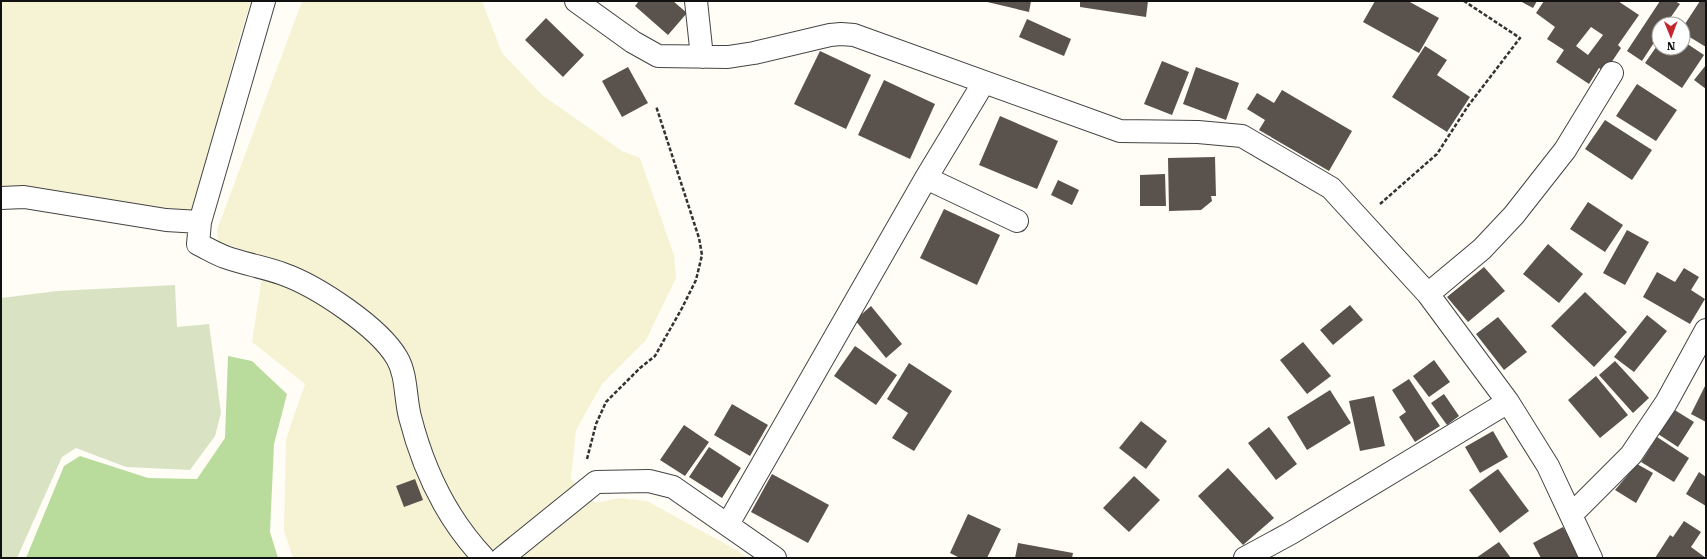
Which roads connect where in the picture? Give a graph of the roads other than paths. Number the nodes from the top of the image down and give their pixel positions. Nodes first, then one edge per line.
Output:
1 (264, 1) edge
2 (576, 1) edge
3 (696, 1) edge
4 (702, 57) junction
5 (1612, 73) dead end
6 (984, 82) junction
7 (926, 178) junction
8 (1, 198) edge
9 (1017, 221) dead end
10 (200, 222) junction
11 (1428, 294) junction
12 (1706, 330) edge
13 (1508, 402) junction
14 (1572, 514) junction
15 (728, 524) junction
16 (484, 558) edge
17 (502, 558) edge
18 (775, 558) edge
19 (1245, 558) edge
20 (1591, 558) edge

1 - 10 street
2 - 4 street
3 - 4 street
4 - 6 street
5 - 11 street
6 - 7 street
6 - 11 street
7 - 9 street
7 - 15 street
8 - 10 street
10 - 16 street
11 - 13 street
12 - 14 street
13 - 14 street
13 - 19 street
14 - 20 street
15 - 17 street
15 - 18 street

